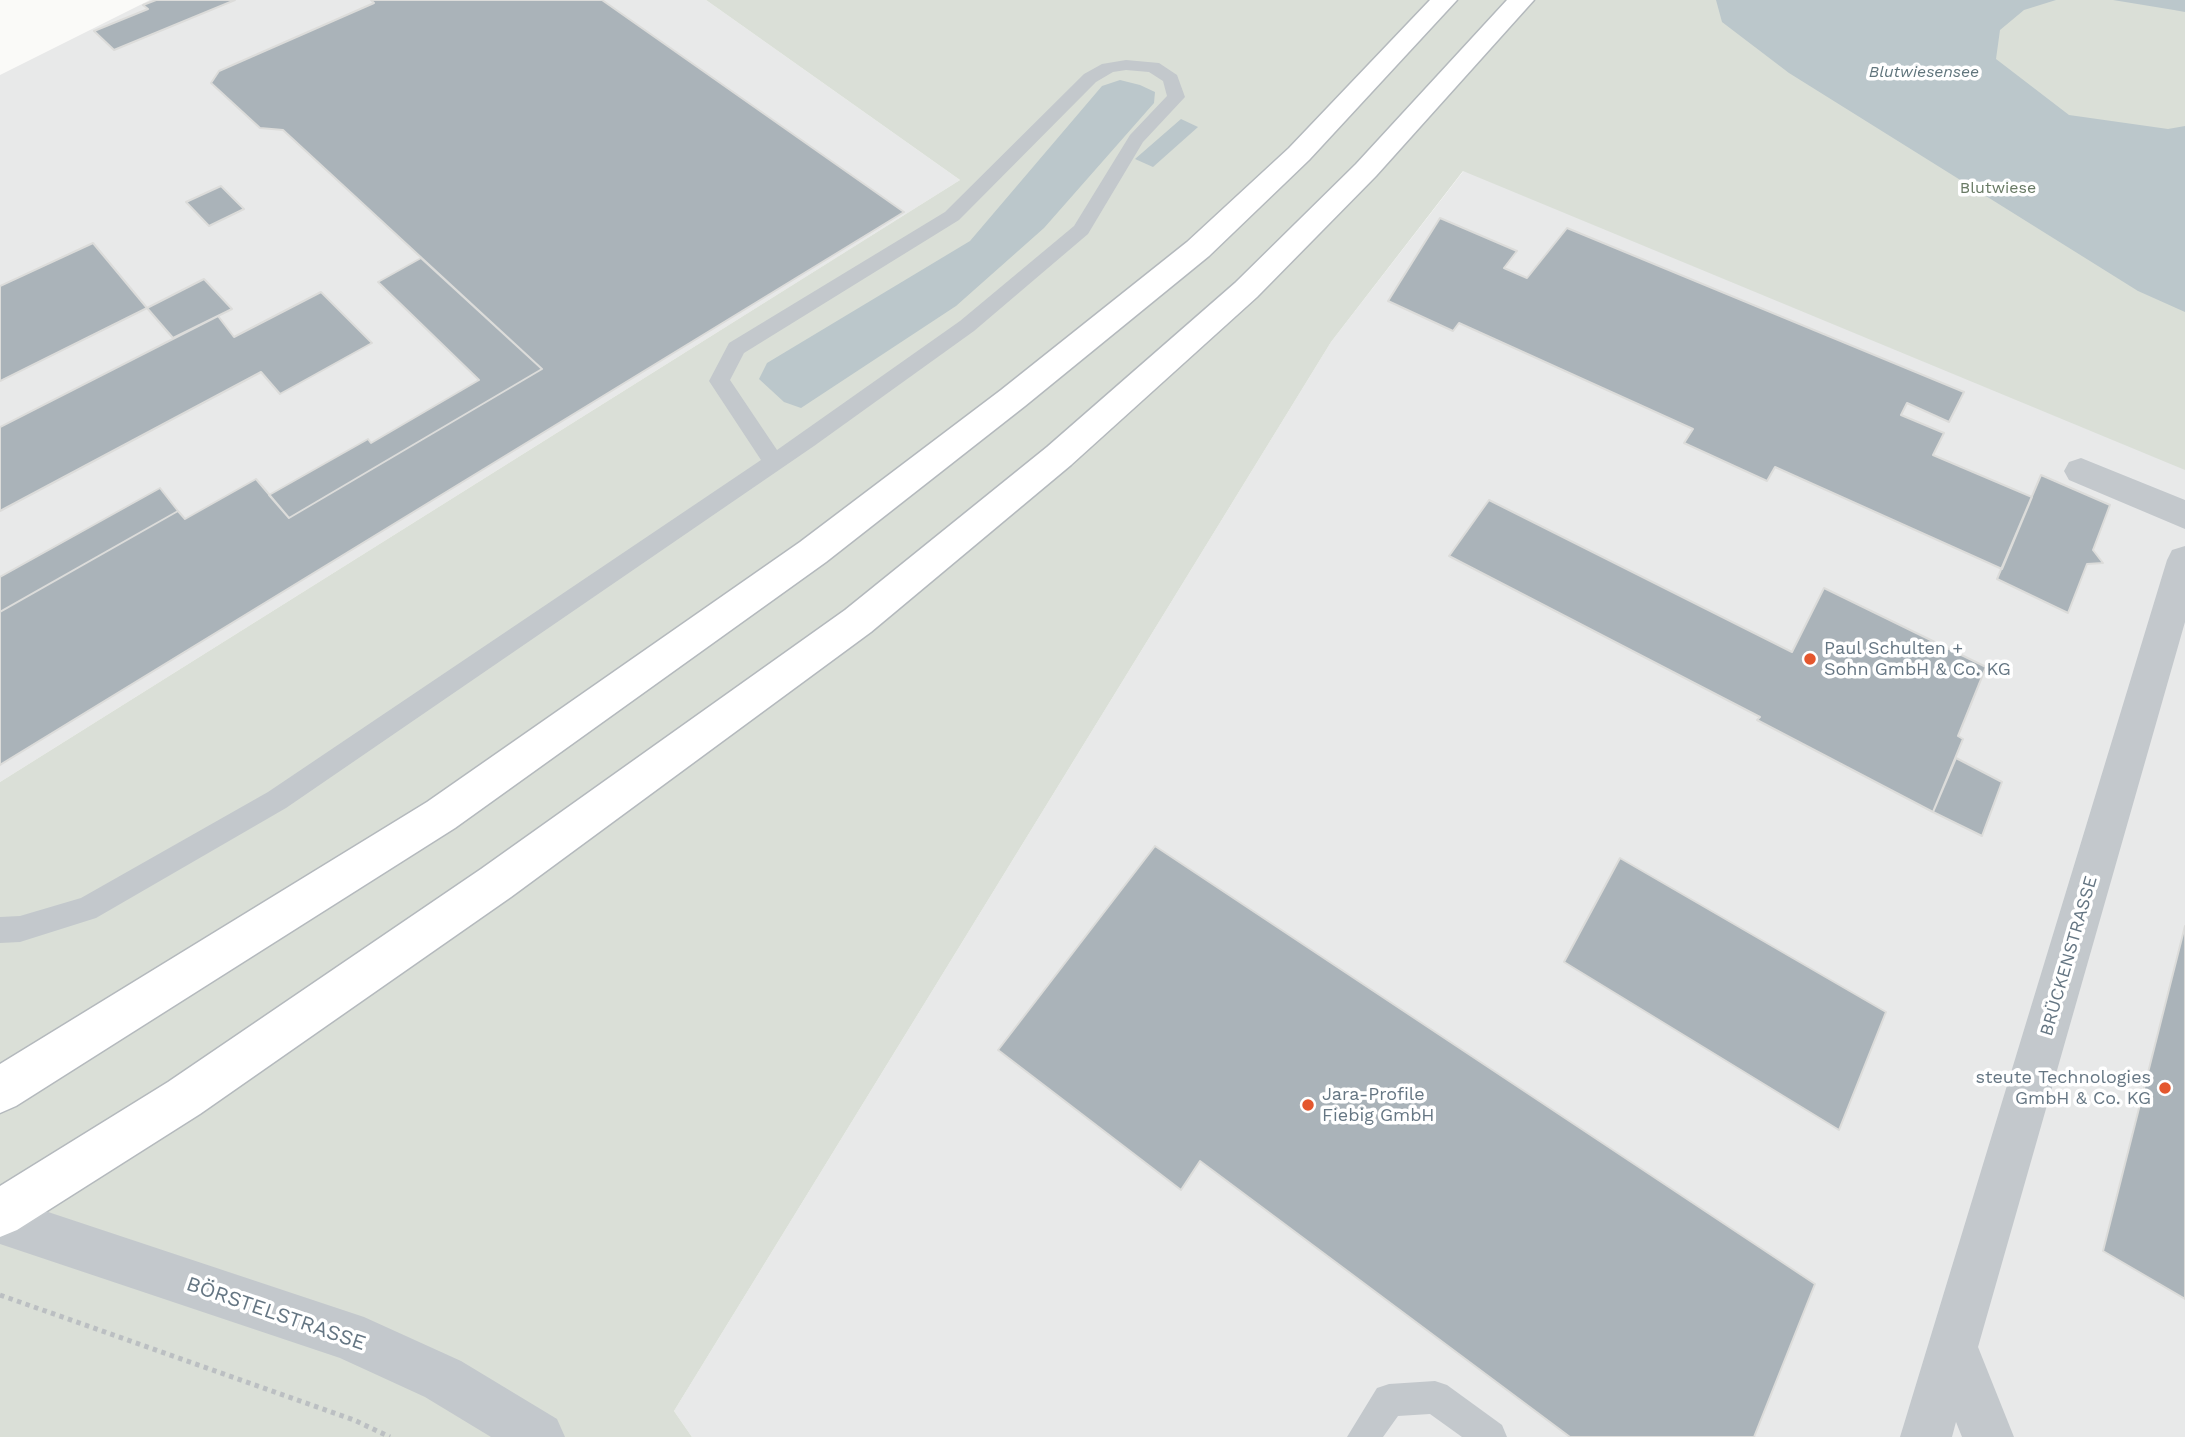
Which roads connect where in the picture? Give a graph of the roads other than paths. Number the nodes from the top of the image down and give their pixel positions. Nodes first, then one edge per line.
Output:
1 (1444, 0) edge
2 (1521, 0) edge
3 (774, 462) junction
4 (2081, 471) dead end
5 (2185, 515) edge
6 (2185, 560) edge
7 (0, 930) edge
8 (0, 1090) edge
9 (0, 1213) edge
10 (0, 1220) edge
11 (1954, 1351) junction
12 (539, 1437) edge
13 (1364, 1437) edge
14 (1490, 1437) edge
15 (1926, 1437) edge
16 (1988, 1437) edge

1 - 8 highway
2 - 9 highway
3 - 3 lane
3 - 7 lane
4 - 5 street
6 - 11 street, BRÜCKENSTRASSE
10 - 12 street, BÖRSTELSTRASSE
11 - 15 street, BRÜCKENSTRASSE
11 - 16 street
13 - 14 lane

